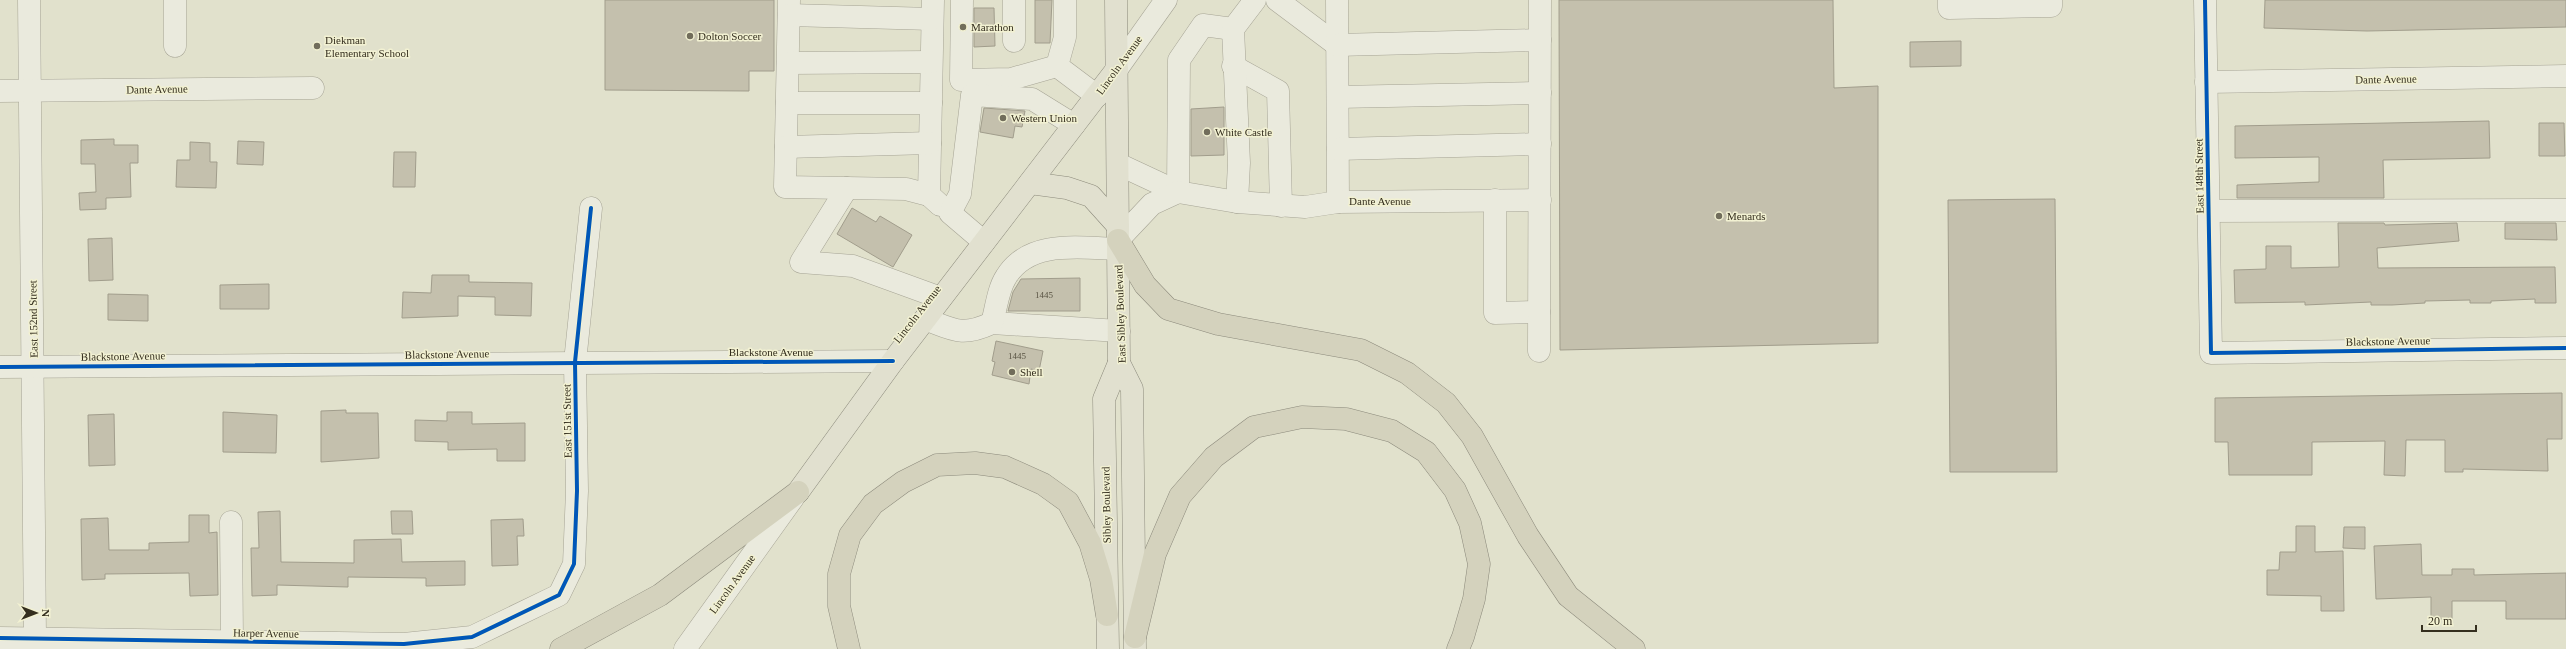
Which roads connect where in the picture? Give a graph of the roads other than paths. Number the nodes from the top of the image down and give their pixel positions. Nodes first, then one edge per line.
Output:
1 (29, 0) edge
2 (175, 0) edge
3 (962, 0) edge
4 (1014, 0) edge
5 (1064, 0) edge
6 (1116, 0) edge
7 (1166, 0) edge
8 (1256, 0) edge
9 (1277, 0) edge
10 (1337, 0) edge
11 (1540, 0) edge
12 (1949, 0) edge
13 (2050, 0) edge
14 (2205, 0) edge
15 (1996, 3) edge
16 (789, 8) edge
17 (932, 9) edge
18 (1233, 29) junction
19 (1540, 40) junction
20 (1014, 41) dead end
21 (1337, 45) junction
22 (175, 46) dead end
23 (931, 62) junction
24 (788, 63) junction
25 (1057, 66) junction
26 (1233, 66) junction
27 (1117, 69) junction
28 (2566, 76) edge
29 (2206, 82) junction
30 (313, 88) dead end
31 (0, 91) edge
32 (31, 91) junction
33 (1540, 93) junction
34 (1097, 96) junction
35 (1338, 97) junction
36 (787, 103) junction
37 (931, 103) junction
38 (1074, 125) junction
39 (930, 143) junction
40 (1540, 144) junction
41 (786, 147) junction
42 (1338, 149) junction
43 (1118, 164) junction
44 (1030, 183) junction
45 (847, 188) junction
46 (1178, 192) junction
47 (929, 195) junction
48 (1495, 200) junction
49 (1540, 200) junction
50 (1237, 202) junction
51 (1338, 202) junction
52 (1281, 206) junction
53 (592, 208) dead end
54 (2566, 210) edge
55 (2208, 211) junction
56 (950, 213) junction
57 (1118, 238) junction
58 (984, 242) junction
59 (941, 298) junction
60 (1539, 312) junction
61 (925, 319) junction
62 (992, 323) junction
63 (1118, 331) junction
64 (2566, 348) edge
65 (1539, 350) dead end
66 (2211, 352) joint
67 (893, 361) junction
68 (575, 362) junction
69 (1119, 363) junction
70 (34, 366) junction
71 (0, 367) edge
72 (798, 492) junction
73 (231, 522) dead end
74 (526, 612) joint
75 (1107, 615) junction
76 (0, 638) edge
77 (35, 638) junction
78 (232, 641) junction
79 (1135, 643) edge
80 (561, 649) edge
81 (685, 649) edge
82 (849, 649) edge
83 (1108, 649) edge
84 (1458, 649) edge
85 (1634, 649) edge

1 - 32 street, East 152nd Street
2 - 22 street
3 - 25 street
4 - 20 street
5 - 25 street
6 - 27 main road, East Sibley Boulevard
7 - 27 street, Lincoln Avenue
8 - 18 street
9 - 21 street
10 - 21 street, Dante Avenue
11 - 19 street
12 - 15 street
13 - 15 street
14 - 29 street, East 148th Street
16 - 17 street
16 - 24 street
17 - 23 street
18 - 26 street
18 - 46 street
19 - 21 street
19 - 33 street
21 - 35 street, Dante Avenue
23 - 24 street
23 - 37 street
24 - 36 street
25 - 34 street
26 - 50 street
26 - 52 street
27 - 34 main road, Lincoln Avenue
27 - 43 main road, East Sibley Boulevard
28 - 29 street, Dante Avenue
29 - 55 street, East 148th Street
30 - 32 street, Dante Avenue
31 - 32 street, Dante Avenue
32 - 70 street, East 152nd Street
33 - 35 street
33 - 40 street
34 - 38 main road, Lincoln Avenue
35 - 42 street, Dante Avenue
36 - 37 street
36 - 41 street
37 - 39 street
38 - 44 main road, Lincoln Avenue
38 - 56 street
39 - 41 street
39 - 47 street
40 - 42 street
40 - 49 street
41 - 45 street
42 - 51 street, Dante Avenue
43 - 46 street
43 - 57 main road, East Sibley Boulevard
44 - 57 main road
44 - 58 main road, Lincoln Avenue
45 - 47 street
45 - 59 street
46 - 50 street
46 - 57 street
47 - 56 street
48 - 49 street, Dante Avenue
48 - 51 street, Dante Avenue
48 - 60 street
49 - 60 street
50 - 52 street
51 - 52 street
53 - 68 street, East 151st Street
54 - 55 street
55 - 66 street, East 148th Street
56 - 58 street
57 - 62 street
57 - 63 main road, East Sibley Boulevard
57 - 85 highway
58 - 59 main road, Lincoln Avenue
59 - 61 main road, Lincoln Avenue
60 - 65 street
61 - 62 street
61 - 67 main road, Lincoln Avenue
62 - 63 street
63 - 69 main road, East Sibley Boulevard
64 - 66 street, Blackstone Avenue
67 - 68 street, Blackstone Avenue
67 - 72 main road, Lincoln Avenue
68 - 70 street, Blackstone Avenue
68 - 74 street, East 151st Street
69 - 75 main road, Sibley Boulevard
69 - 79 main road, East Sibley Boulevard
70 - 71 street, Blackstone Avenue
70 - 77 street, East 152nd Street
72 - 80 highway
72 - 81 street, Lincoln Avenue
73 - 78 street
74 - 78 street, Harper Avenue
75 - 82 highway
75 - 83 main road, Sibley Boulevard
76 - 77 street, Harper Avenue
77 - 78 street, Harper Avenue
79 - 84 highway

